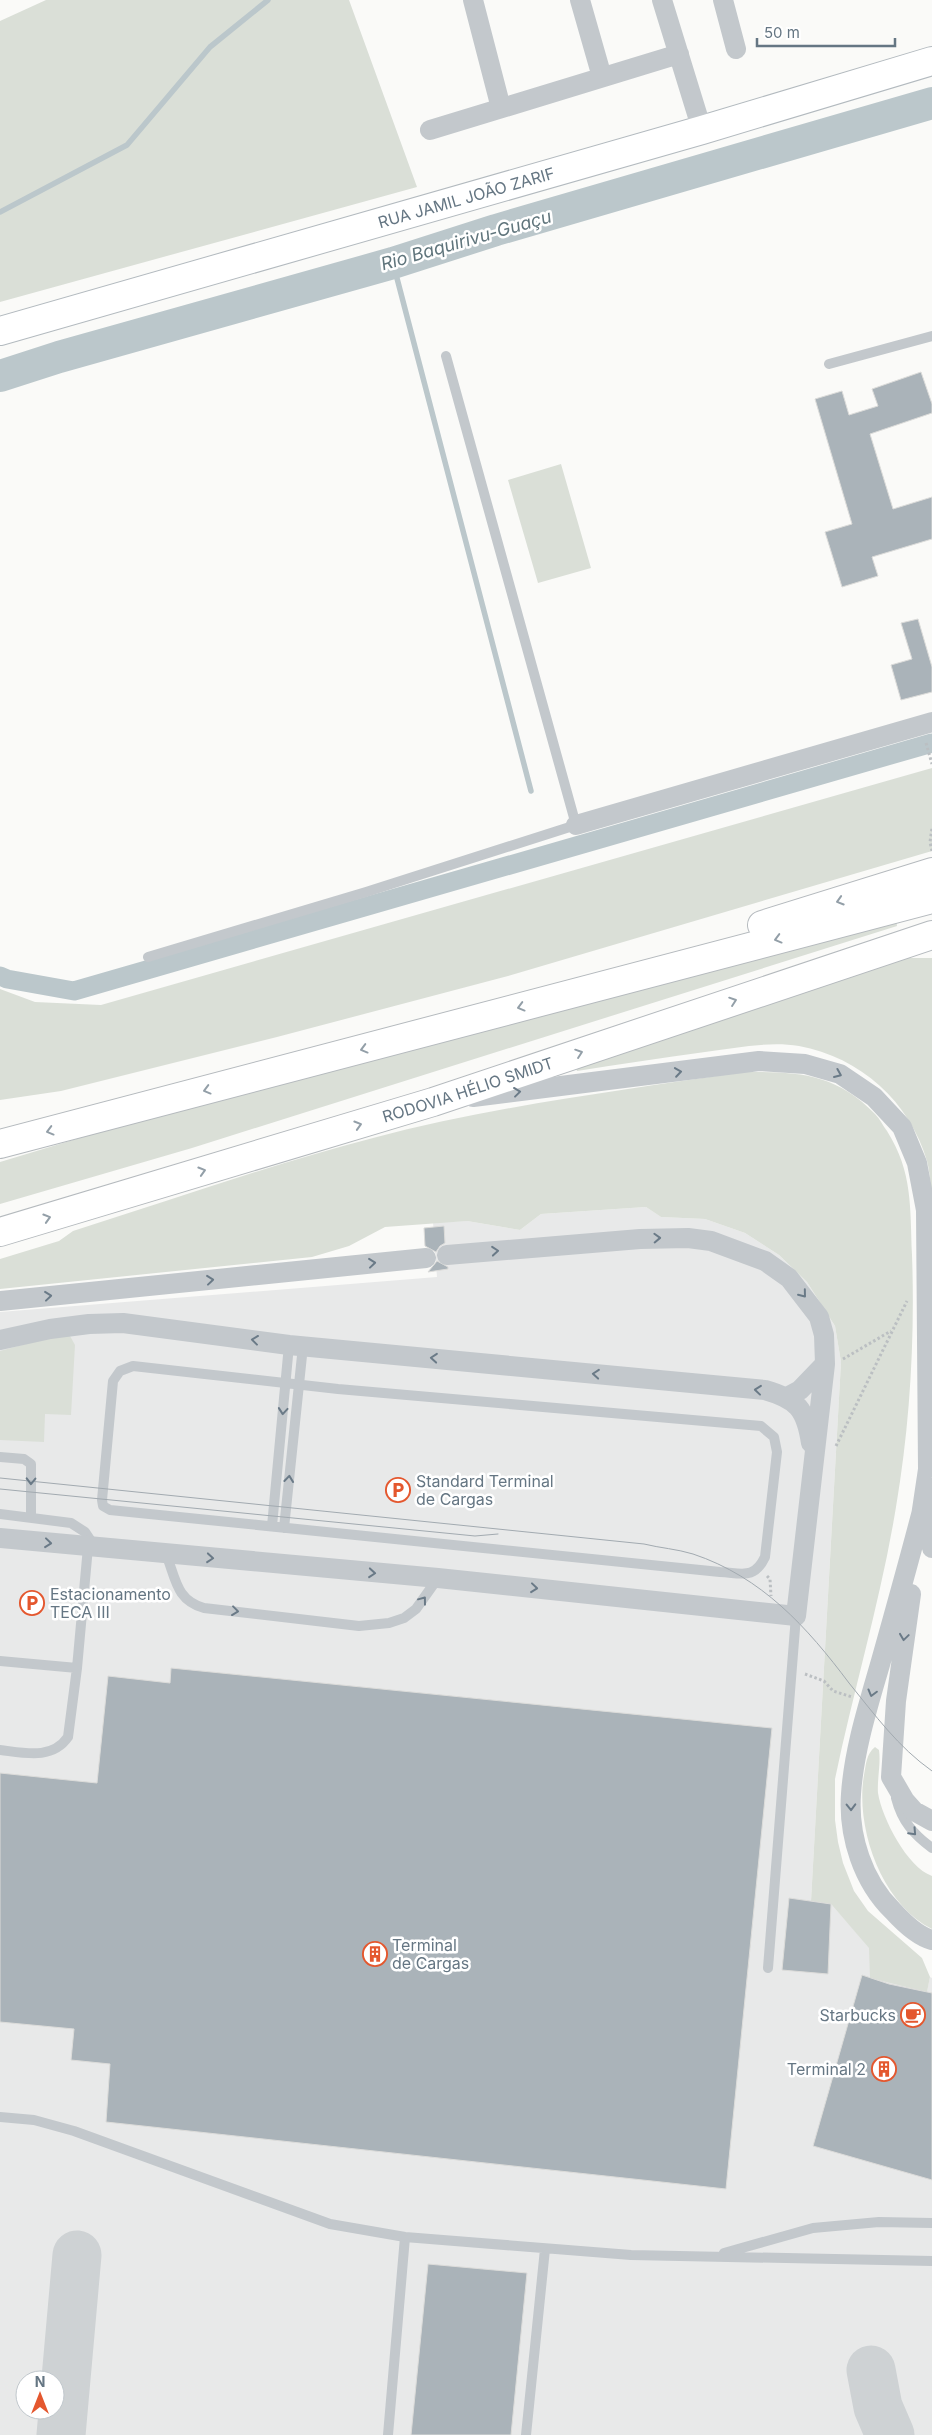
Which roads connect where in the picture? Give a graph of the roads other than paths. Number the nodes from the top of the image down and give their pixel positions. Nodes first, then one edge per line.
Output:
1 (473, 0) edge
2 (580, 0) edge
3 (662, 0) edge
4 (723, 0) edge
5 (736, 49) dead end
6 (678, 54) junction
7 (932, 61) edge
8 (602, 77) junction
9 (501, 108) junction
10 (430, 130) dead end
11 (702, 130) junction
12 (0, 332) edge
13 (932, 336) edge
14 (446, 356) dead end
15 (829, 364) dead end
16 (932, 722) edge
17 (576, 825) junction
18 (932, 872) edge
19 (890, 898) junction
20 (932, 899) edge
21 (932, 934) edge
22 (932, 942) edge
23 (903, 944) junction
24 (148, 957) dead end
25 (433, 1102) junction
26 (0, 1144) edge
27 (0, 1232) edge
28 (446, 1255) dead end
29 (426, 1258) dead end
30 (0, 1301) edge
31 (0, 1340) edge
32 (296, 1345) junction
33 (824, 1367) junction
34 (285, 1383) junction
35 (300, 1385) junction
36 (787, 1397) junction
37 (932, 1444) edge
38 (0, 1457) edge
39 (813, 1459) junction
40 (927, 1477) junction
41 (922, 1511) junction
42 (0, 1514) edge
43 (30, 1516) junction
44 (272, 1526) junction
45 (284, 1528) junction
46 (0, 1538) edge
47 (92, 1547) junction
48 (932, 1548) edge
49 (166, 1554) junction
50 (438, 1578) junction
51 (796, 1616) junction
52 (0, 1661) edge
53 (77, 1668) junction
54 (0, 1750) edge
55 (891, 1777) junction
56 (932, 1822) edge
57 (932, 1848) edge
58 (932, 1940) edge
59 (768, 1968) dead end
60 (0, 2116) edge
61 (932, 2224) edge
62 (405, 2236) junction
63 (546, 2249) junction
64 (714, 2256) junction
65 (932, 2261) edge
66 (388, 2435) edge
67 (526, 2435) edge

1 - 9 street
2 - 8 street
3 - 6 street
4 - 5 street
6 - 8 street
6 - 11 street
7 - 11 main road, RUA JAMIL JOÃO ZARIF
8 - 9 street
9 - 10 street
11 - 12 main road, RUA JAMIL JOÃO ZARIF
13 - 15 lane
14 - 17 lane
16 - 17 street
17 - 24 lane
18 - 19 main road
19 - 20 main road
19 -> 26 main road
21 - 23 main road, RODOVIA HÉLIO SMIDT
22 - 23 main road
25 -> 23 main road, RODOVIA HÉLIO SMIDT
27 -> 25 main road, RODOVIA HÉLIO SMIDT
25 -> 40 street
28 -> 33 street
30 -> 29 street
32 -> 31 street
32 - 34 lane
32 - 35 lane
36 -> 32 street
33 - 36 street
33 - 39 street
34 - 35 lane
34 -> 44 lane
34 - 44 lane
45 -> 35 lane
35 - 45 lane
36 - 39 street
37 - 40 street
38 -> 43 lane
39 - 51 street
40 - 41 street
40 - 48 street
41 -> 55 street
41 -> 58 street
42 - 43 lane
43 - 47 lane
44 - 45 lane
46 -> 47 street
47 - 49 street
47 - 53 lane
49 -> 50 street
49 -> 50 lane
50 -> 51 street
51 - 59 lane
52 - 53 lane
53 - 54 lane
55 - 56 street
55 -> 57 lane
60 - 62 lane
61 - 64 lane
62 - 63 lane
62 - 66 lane
63 - 64 lane
63 - 67 lane
64 - 65 lane

